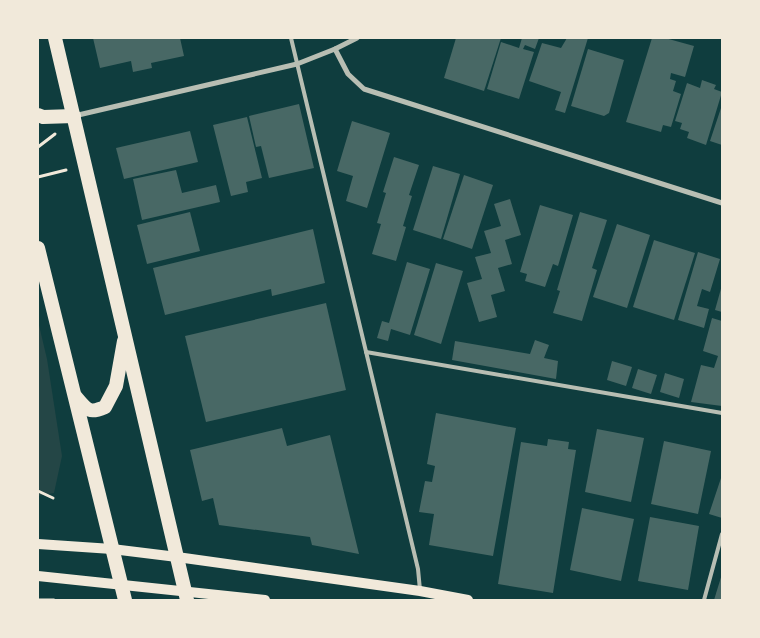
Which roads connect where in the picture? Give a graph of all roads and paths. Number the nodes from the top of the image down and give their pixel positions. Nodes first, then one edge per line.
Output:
1 (55, 38) edge
2 (291, 38) edge
3 (357, 38) edge
4 (335, 49) junction
5 (297, 64) junction
6 (38, 115) edge
7 (74, 116) junction
8 (58, 132) dead end
9 (38, 147) edge
10 (66, 170) dead end
11 (38, 177) edge
12 (722, 203) edge
13 (38, 248) edge
14 (125, 335) junction
15 (366, 352) junction
16 (74, 395) junction
17 (722, 413) edge
18 (38, 490) edge
19 (53, 498) dead end
20 (722, 534) edge
21 (38, 544) edge
22 (112, 549) junction
23 (177, 557) junction
24 (38, 576) edge
25 (120, 584) junction
26 (420, 591) junction
27 (186, 596) edge
28 (38, 600) edge
29 (54, 600) edge
30 (125, 600) edge
31 (265, 600) edge
32 (468, 600) edge
33 (704, 600) edge

1 - 7 highway
2 - 5 lane
3 - 4 street
4 - 5 street
4 - 12 street
5 - 7 street
5 - 15 lane
6 - 7 highway
7 - 14 highway
8 - 9 path
10 - 11 path
13 - 16 highway
14 - 16 highway
14 - 23 highway
15 - 17 lane
15 - 26 lane
16 - 22 highway
18 - 19 path
20 - 33 lane
21 - 22 main road
22 - 23 main road
22 - 25 highway
23 - 26 main road
23 - 27 highway
24 - 25 main road
25 - 27 main road
25 - 30 highway
26 - 32 main road
27 - 31 main road
28 - 29 path

